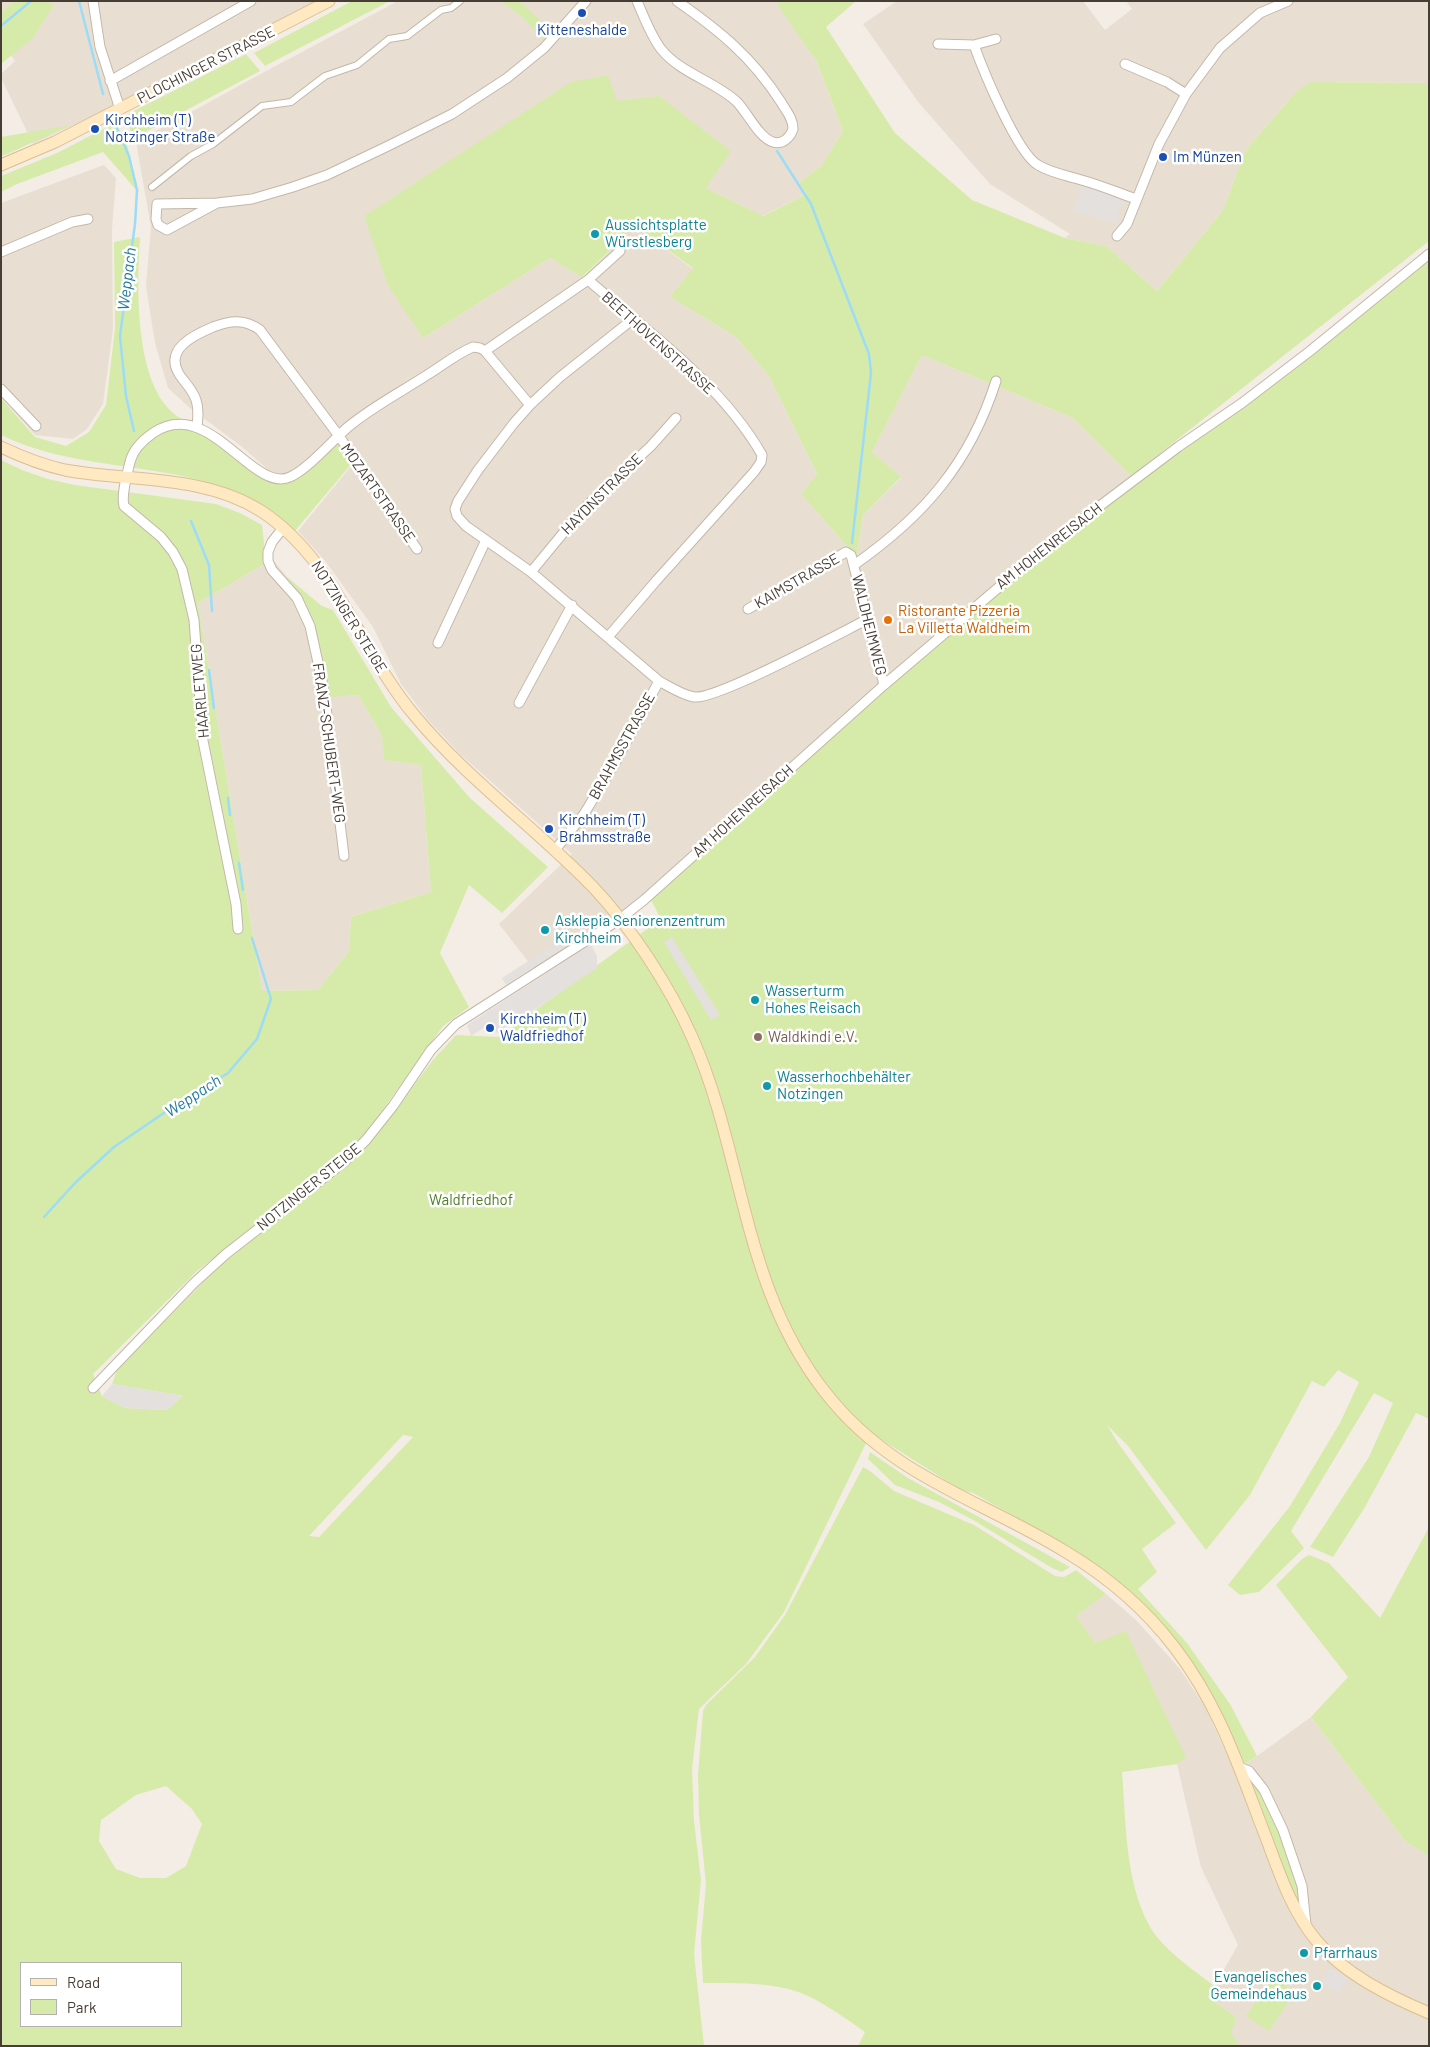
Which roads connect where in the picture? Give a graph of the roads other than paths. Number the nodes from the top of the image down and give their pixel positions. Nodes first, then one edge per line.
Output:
1 (93, 1) edge
2 (251, 1) edge
3 (330, 1) edge
4 (460, 1) edge
5 (586, 1) edge
6 (638, 1) edge
7 (677, 1) edge
8 (1288, 1) edge
9 (996, 39) dead end
10 (938, 44) dead end
11 (974, 45) junction
12 (1126, 64) dead end
13 (110, 81) junction
14 (1186, 94) junction
15 (120, 109) junction
16 (1, 166) edge
17 (152, 187) dead end
18 (1136, 200) junction
19 (217, 203) junction
20 (88, 219) dead end
21 (1117, 236) dead end
22 (620, 251) dead end
23 (1, 252) edge
24 (1429, 254) edge
25 (588, 280) junction
26 (633, 319) junction
27 (485, 352) junction
28 (996, 381) dead end
29 (1, 389) edge
30 (530, 405) junction
31 (676, 418) dead end
32 (36, 426) dead end
33 (197, 427) junction
34 (339, 436) junction
35 (1, 447) edge
36 (128, 477) junction
37 (283, 528) junction
38 (486, 540) junction
39 (418, 549) dead end
40 (846, 552) joint
41 (854, 565) junction
42 (531, 572) junction
43 (572, 605) junction
44 (748, 609) dead end
45 (868, 619) junction
46 (608, 637) junction
47 (438, 643) dead end
48 (659, 681) junction
49 (884, 685) junction
50 (519, 703) dead end
51 (555, 850) junction
52 (344, 856) dead end
53 (620, 919) junction
54 (238, 929) dead end
55 (93, 1388) dead end
56 (1240, 1767) junction
57 (1306, 1926) junction
58 (1429, 2013) edge

1 - 13 street
2 - 13 street
3 - 15 main road, PLOCHINGER STRASSE
4 - 17 street
5 - 19 street
6 - 7 street
8 - 14 street
9 - 11 street
10 - 11 street
11 - 18 street
12 - 14 street
13 - 15 street
14 - 18 street
15 - 16 main road, PLOCHINGER STRASSE
18 - 21 street
19 - 19 street
20 - 23 street
22 - 25 street, BEETHOVENSTRASSE
24 - 49 street, AM HOHENREISACH
25 - 26 street, BEETHOVENSTRASSE
25 - 27 street, BEETHOVENSTRASSE
26 - 30 street
26 - 46 street, BEETHOVENSTRASSE
27 - 30 street
27 - 34 street
28 - 41 street, WALDHEIMWEG
29 - 32 street
30 - 38 street
31 - 42 street, HAYDNSTRASSE
33 - 34 street
33 - 34 street, MOZARTSTRASSE
33 - 36 street
34 - 39 street, MOZARTSTRASSE
35 - 36 main road, NOTZINGER STEIGE
36 - 37 main road, NOTZINGER STEIGE
36 - 54 street, HAARLETWEG
37 - 51 main road, NOTZINGER STEIGE
37 - 52 street, FRANZ-SCHUBERT-WEG
38 - 42 street
38 - 47 street
40 - 41 street, WALDHEIMWEG
40 - 44 street, KAIMSTRASSE
41 - 45 street, WALDHEIMWEG
42 - 43 street
43 - 46 street
43 - 50 street
45 - 48 street, BRAHMSSTRASSE
45 - 49 street, WALDHEIMWEG
46 - 48 street
48 - 51 street, BRAHMSSTRASSE
49 - 53 street, AM HOHENREISACH
51 - 53 main road, NOTZINGER STEIGE
53 - 55 street, NOTZINGER STEIGE
53 - 56 main road, NOTZINGER STEIGE
56 - 57 main road, NOTZINGER STEIGE
56 - 57 street
57 - 58 main road, NOTZINGER STEIGE

